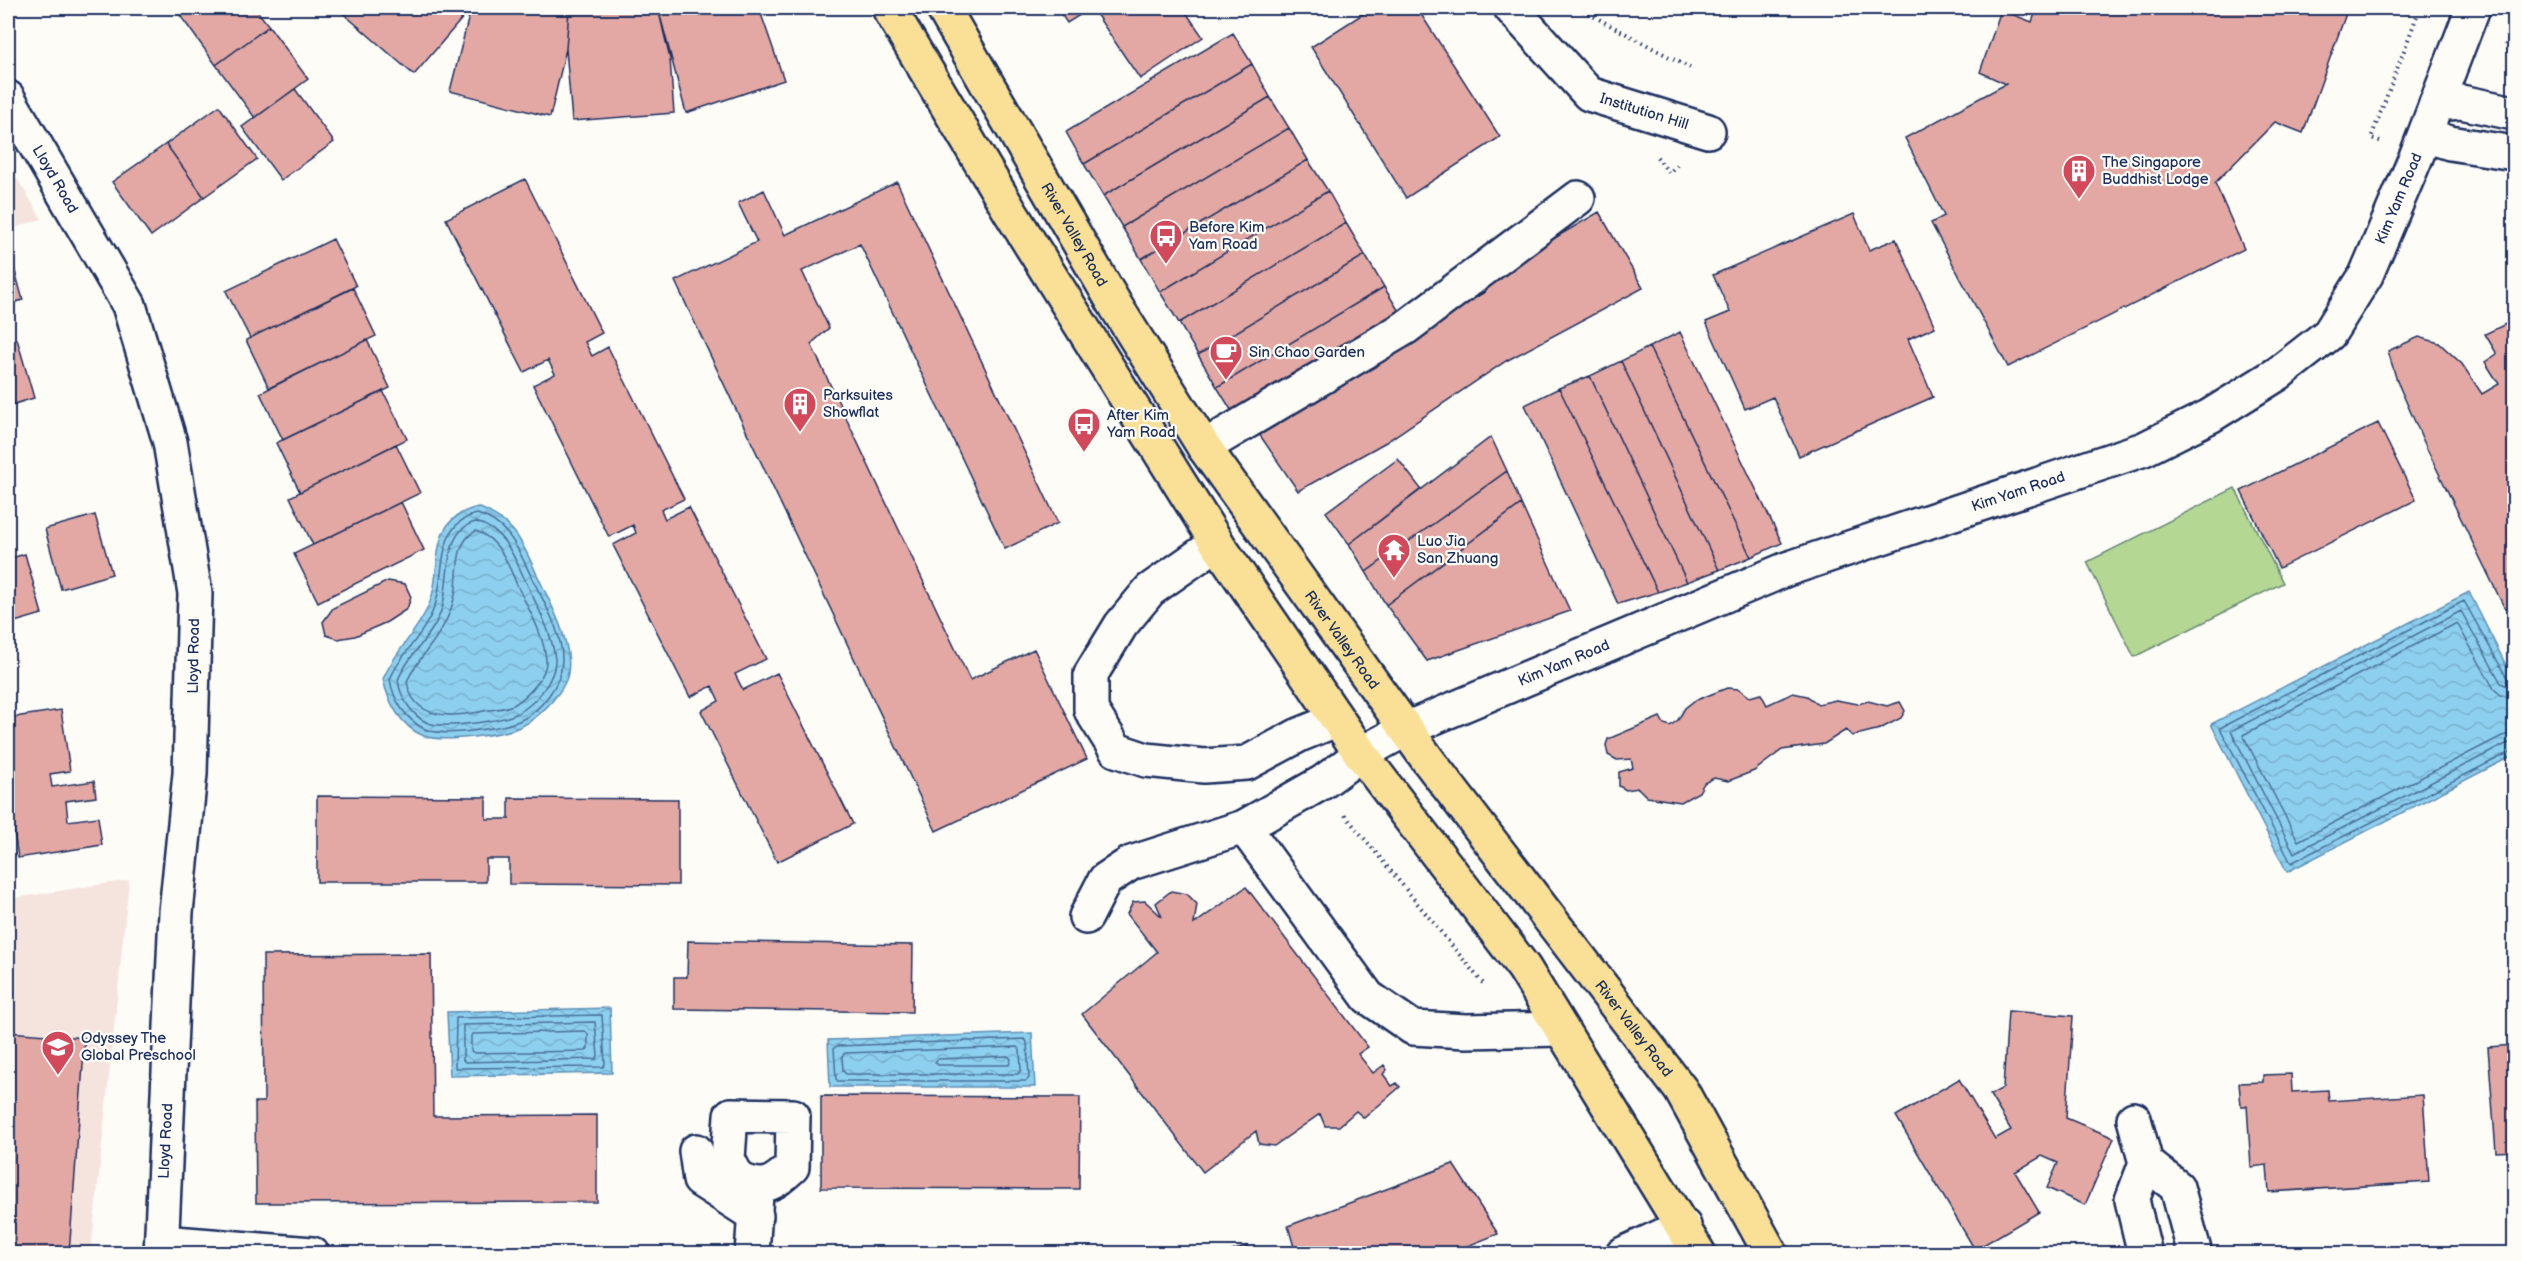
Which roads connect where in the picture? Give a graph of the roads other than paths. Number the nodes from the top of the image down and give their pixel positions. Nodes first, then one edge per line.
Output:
1 (889, 8) edge
2 (943, 8) edge
3 (1510, 8) edge
4 (2473, 8) edge
5 (8, 98) edge
6 (2436, 104) junction
7 (2514, 113) edge
8 (1708, 131) dead end
9 (2421, 146) junction
10 (2514, 153) edge
11 (1578, 198) dead end
12 (1204, 447) junction
13 (1217, 543) junction
14 (1336, 720) junction
15 (1406, 729) junction
16 (1361, 754) junction
17 (1244, 827) junction
18 (1086, 917) dead end
19 (1561, 1029) junction
20 (2134, 1119) dead end
21 (696, 1151) dead end
22 (2146, 1163) junction
23 (1692, 1240) edge
24 (161, 1248) edge
25 (312, 1254) edge
26 (752, 1254) edge
27 (1623, 1254) edge
28 (1771, 1254) edge
29 (2145, 1254) edge
30 (2195, 1254) edge

1 - 13 main road
2 - 12 main road, River Valley Road
3 - 8 street, Institution Hill
4 - 6 street, Kim Yam Road
5 - 24 street, Lloyd Road
6 - 7 street
6 - 9 street, Kim Yam Road
9 - 10 street
9 - 15 street, Kim Yam Road
11 - 12 street
12 - 15 main road, River Valley Road
13 - 14 main road
13 - 14 street
14 - 16 main road
15 - 16 street, Kim Yam Road
15 - 28 main road, River Valley Road
16 - 17 street, Kim Yam Road
16 - 19 main road
17 - 18 street, Kim Yam Road
17 - 19 street
19 - 23 main road
20 - 22 street
21 - 26 street
22 - 29 street
22 - 30 street
23 - 27 street
24 - 25 street

